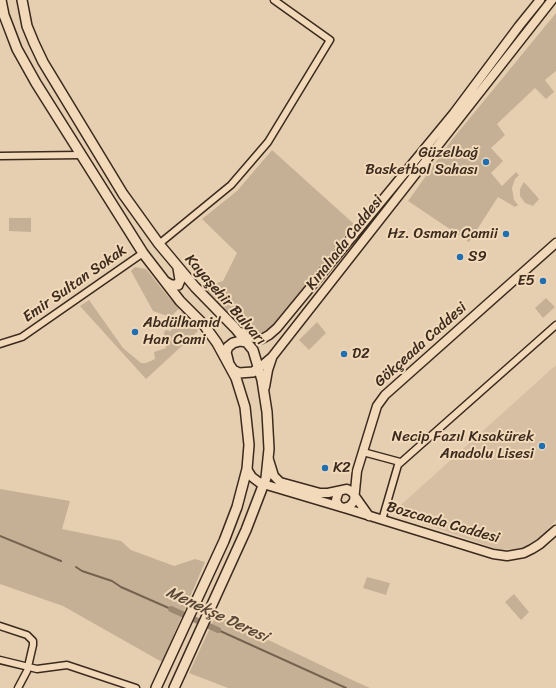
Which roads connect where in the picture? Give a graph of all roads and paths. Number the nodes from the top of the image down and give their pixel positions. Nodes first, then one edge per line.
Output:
1 (1, 0) edge
2 (22, 0) edge
3 (274, 0) edge
4 (540, 0) edge
5 (552, 0) edge
6 (2, 14) edge
7 (80, 155) junction
8 (0, 156) edge
9 (123, 194) junction
10 (110, 202) junction
11 (556, 243) edge
12 (158, 244) junction
13 (143, 253) junction
14 (177, 266) junction
15 (162, 278) junction
16 (556, 325) edge
17 (235, 328) junction
18 (262, 339) junction
19 (247, 342) junction
20 (0, 344) edge
21 (272, 357) junction
22 (229, 364) junction
23 (259, 368) junction
24 (264, 394) junction
25 (363, 452) junction
26 (268, 459) junction
27 (400, 462) junction
28 (247, 469) junction
29 (264, 484) junction
30 (275, 487) junction
31 (339, 492) junction
32 (354, 495) junction
33 (258, 499) junction
34 (341, 507) junction
35 (369, 516) junction
36 (382, 520) junction
37 (556, 530) edge
38 (0, 626) edge
39 (0, 660) edge
40 (28, 667) junction
41 (18, 688) edge
42 (136, 688) edge
43 (156, 688) edge
44 (174, 688) edge

1 - 6 main road
2 - 9 main road, Kayaşehir Bulvarı
3 - 12 street
4 - 18 main road, Kınalıada Caddesi
5 - 21 main road, Kınalıada Caddesi
6 - 7 main road
7 - 8 street
7 - 10 main road
9 - 10 main road
9 - 12 main road, Kayaşehir Bulvarı
10 - 13 main road
11 - 25 main road, Gökçeada Caddesi
12 - 14 main road, Kayaşehir Bulvarı
13 - 15 main road
13 - 20 street, Emir Sultan Sokak
14 - 15 main road
14 - 17 main road, Kayaşehir Bulvarı
15 - 22 main road
16 - 27 street
17 - 18 main road
17 - 19 main road, Kayaşehir Bulvarı
18 - 19 main road
19 - 22 main road
19 - 23 main road, Kayaşehir Bulvarı
21 - 23 main road, Kınalıada Caddesi
21 - 24 main road
22 - 23 main road
22 - 28 main road
23 - 24 main road, Kayaşehir Bulvarı
24 - 26 main road, Kayaşehir Bulvarı
25 - 27 street
25 - 32 main road, Gökçeada Caddesi
26 - 29 main road, Kayaşehir Bulvarı
26 - 31 main road
27 - 36 street
28 - 29 main road
28 - 43 main road
29 - 30 main road, Bozcaada Caddesi
29 - 33 main road, Kayaşehir Bulvarı
30 - 33 main road
30 - 34 main road, Bozcaada Caddesi
31 - 32 main road
31 - 34 main road
32 - 34 main road
32 - 35 main road
33 - 44 main road, Kayaşehir Bulvarı
34 - 35 main road, Bozcaada Caddesi
35 - 36 main road, Bozcaada Caddesi
36 - 37 main road, Bozcaada Caddesi
38 - 40 street
39 - 40 street
40 - 41 street
40 - 42 street

